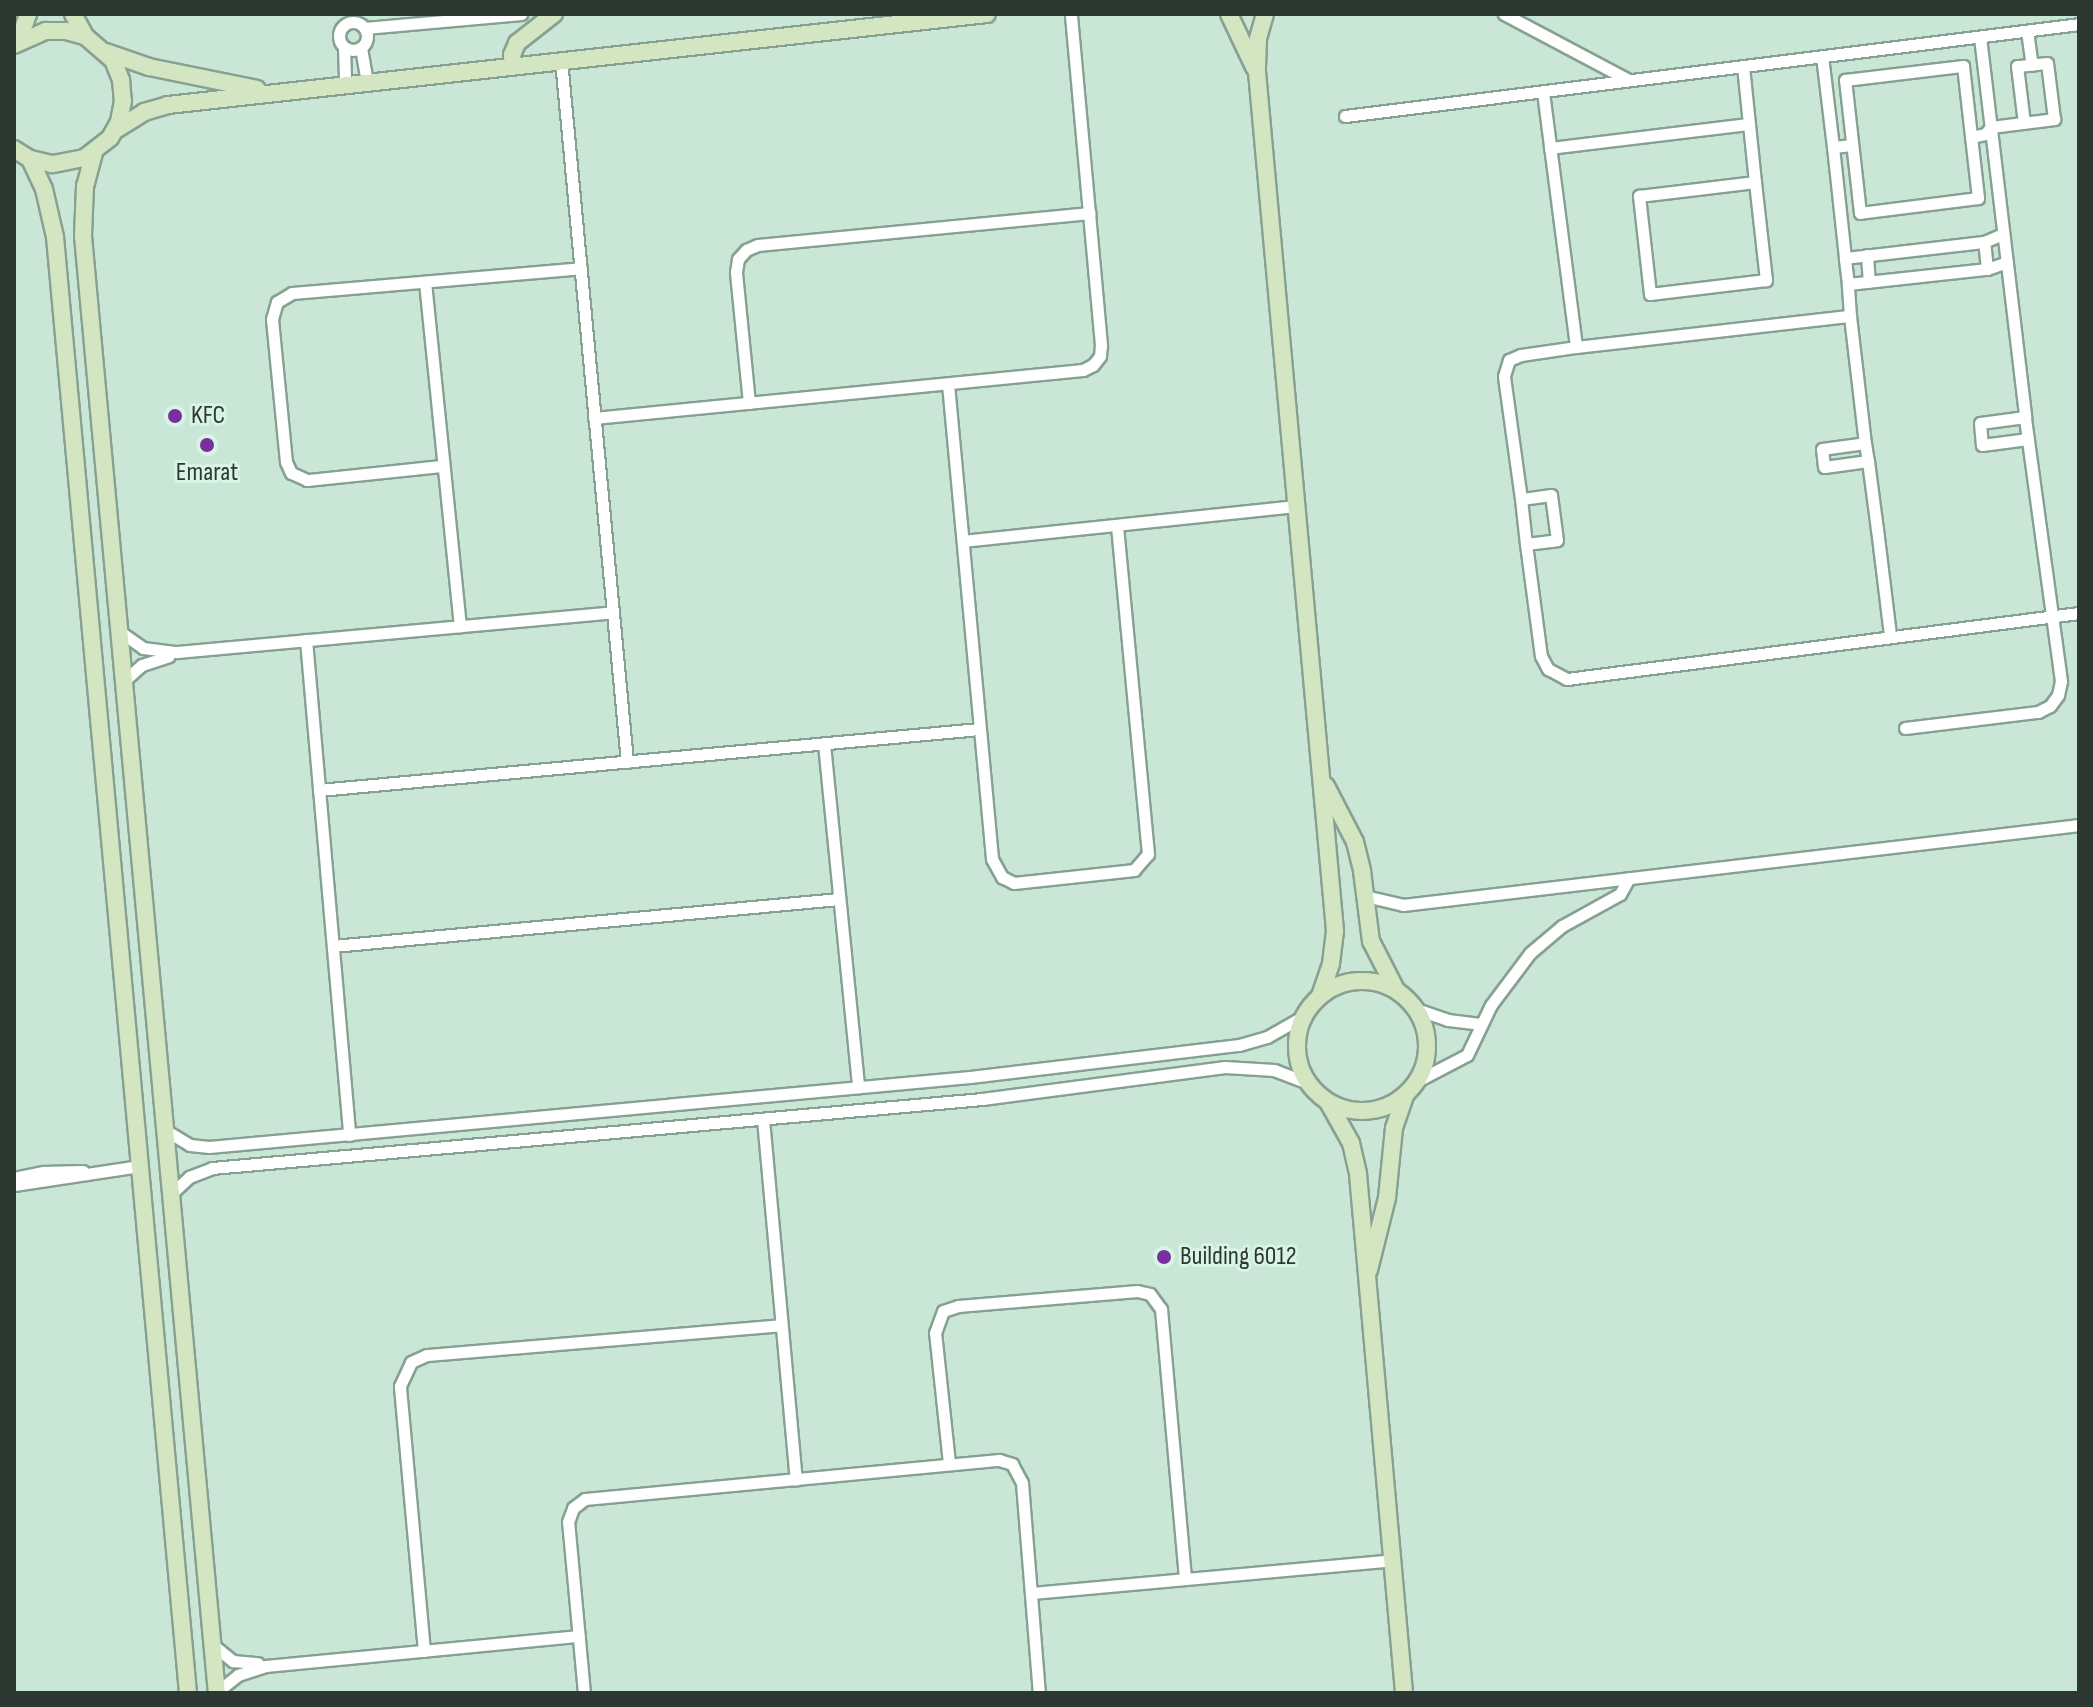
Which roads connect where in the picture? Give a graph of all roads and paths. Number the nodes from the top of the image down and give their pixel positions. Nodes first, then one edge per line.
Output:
1 (28, 14) edge
2 (73, 14) edge
3 (521, 14) edge
4 (554, 14) edge
5 (987, 14) edge
6 (1071, 14) edge
7 (1230, 14) edge
8 (1264, 14) edge
9 (1504, 14) edge
10 (930, 17) edge
11 (344, 20) edge
12 (361, 22) edge
13 (2079, 24) edge
14 (2027, 31) junction
15 (85, 36) junction
16 (1980, 37) junction
17 (16, 44) edge
18 (344, 48) junction
19 (361, 48) junction
20 (106, 52) junction
21 (1822, 56) junction
22 (561, 60) junction
23 (513, 65) junction
24 (2032, 65) junction
25 (1743, 66) junction
26 (1257, 72) junction
27 (1628, 80) junction
28 (367, 81) junction
29 (345, 84) junction
30 (326, 86) junction
31 (1543, 92) junction
32 (1345, 116) dead end
33 (2024, 123) junction
34 (1749, 124) junction
35 (1991, 127) junction
36 (114, 131) junction
37 (1971, 137) junction
38 (1852, 145) junction
39 (1833, 147) junction
40 (1550, 148) junction
41 (14, 149) edge
42 (94, 153) junction
43 (30, 159) junction
44 (1755, 182) junction
45 (1089, 213) junction
46 (2003, 234) junction
47 (1984, 242) junction
48 (1867, 255) junction
49 (1845, 258) junction
50 (2007, 262) junction
51 (581, 268) junction
52 (1987, 269) junction
53 (425, 282) junction
54 (1869, 282) junction
55 (1848, 284) junction
56 (1850, 316) junction
57 (1576, 347) junction
58 (948, 384) junction
59 (749, 403) junction
60 (2025, 417) junction
61 (594, 418) junction
62 (2028, 439) junction
63 (1865, 443) junction
64 (1868, 461) junction
65 (441, 466) junction
66 (1521, 499) junction
67 (1295, 506) junction
68 (1117, 525) junction
69 (963, 541) junction
70 (1526, 544) junction
71 (613, 612) junction
72 (2079, 613) edge
73 (2051, 617) junction
74 (460, 626) junction
75 (119, 631) junction
76 (1890, 635) junction
77 (306, 640) junction
78 (177, 652) junction
79 (124, 681) junction
80 (1905, 728) dead end
81 (979, 729) junction
82 (824, 744) junction
83 (627, 762) junction
84 (1323, 782) junction
85 (319, 790) junction
86 (2079, 825) edge
87 (1629, 878) junction
88 (1365, 896) junction
89 (839, 899) junction
90 (333, 946) junction
91 (1397, 990) junction
92 (1320, 996) junction
93 (1416, 1009) junction
94 (1304, 1016) junction
95 (1480, 1024) junction
96 (1417, 1081) junction
97 (1308, 1083) junction
98 (858, 1087) junction
99 (1405, 1096) junction
100 (1328, 1102) junction
101 (763, 1119) junction
102 (165, 1130) junction
103 (349, 1135) junction
104 (140, 1166) junction
105 (92, 1171) junction
106 (14, 1178) edge
107 (14, 1185) edge
108 (171, 1194) junction
109 (1367, 1275) junction
110 (781, 1325) junction
111 (949, 1463) junction
112 (796, 1479) junction
113 (1392, 1560) junction
114 (1185, 1578) junction
115 (1032, 1593) junction
116 (579, 1636) junction
117 (212, 1645) junction
118 (424, 1651) junction
119 (266, 1666) junction
120 (188, 1693) edge
121 (217, 1693) edge
122 (584, 1693) edge
123 (1039, 1693) edge
124 (1404, 1693) edge

1 - 17 street
2 - 15 street
3 - 12 street
4 - 23 street
5 - 10 street
6 - 45 street
7 - 8 street
7 - 26 street
8 - 26 street
9 - 27 street
10 - 22 street
11 - 12 street
11 - 18 street
12 - 19 street
13 - 14 street
14 - 16 street
14 - 24 street
15 - 17 street
15 - 20 street
16 - 21 street
16 - 35 street
18 - 19 street
18 - 29 street
19 - 28 street
20 - 30 street
20 - 36 street
21 - 25 street
21 - 39 street
22 - 23 street
22 - 51 street
23 - 28 street
24 - 33 street
24 - 33 street
25 - 27 street
25 - 34 street
26 - 67 street
27 - 31 street
28 - 29 street
29 - 30 street
30 - 36 street
31 - 32 street
31 - 40 street
33 - 35 street
34 - 40 street
34 - 44 street
35 - 37 street
35 - 46 street
36 - 42 street
37 - 38 street
37 - 38 street
38 - 39 street
39 - 49 street
40 - 57 street
41 - 43 street
42 - 43 street
42 - 75 street
43 - 104 street
44 - 44 street
45 - 58 street
45 - 59 street
46 - 47 street
46 - 50 street
47 - 48 street
47 - 52 street
48 - 49 street
48 - 54 street
49 - 55 street
50 - 52 street
50 - 60 street
51 - 53 street
51 - 61 street
52 - 54 street
53 - 65 street
53 - 65 street
54 - 55 street
55 - 56 street
56 - 57 street
56 - 63 street
57 - 66 street
58 - 59 street
58 - 69 street
59 - 61 street
60 - 62 street
60 - 62 street
61 - 71 street
62 - 73 street
63 - 64 street
63 - 64 street
64 - 76 street
65 - 74 street
66 - 70 street
66 - 70 street
67 - 68 street
67 - 84 street
68 - 69 street
68 - 81 street
69 - 81 street
70 - 76 street
71 - 74 street
71 - 83 street
72 - 73 street
73 - 76 street
73 - 80 street
74 - 77 street
75 - 78 street
75 - 79 street
77 - 78 street
77 - 85 street
78 - 79 street
79 - 102 street
81 - 82 street
82 - 83 street
82 - 89 street
83 - 85 street
84 - 88 street
84 - 92 street
85 - 90 street
86 - 87 street
87 - 88 street
87 - 95 street
88 - 91 street
89 - 90 street
89 - 98 street
90 - 103 street
91 - 92 street
91 - 93 street
92 - 94 street
93 - 95 street
93 - 96 street
94 - 97 street
94 - 98 street
95 - 96 street
96 - 99 street
97 - 100 street
97 - 101 street
98 - 103 street
99 - 100 street
99 - 109 street
100 - 109 street
101 - 108 street
101 - 110 street
102 - 103 street
102 - 108 street
104 - 105 street
104 - 120 street
105 - 106 street
105 - 107 street
108 - 117 street
109 - 113 street
110 - 112 street
110 - 118 street
111 - 112 street
111 - 114 street
111 - 115 street
112 - 116 street
113 - 114 street
113 - 124 street
114 - 115 street
115 - 123 street
116 - 118 street
116 - 122 street
117 - 119 street
117 - 121 street
118 - 119 street
119 - 121 street

